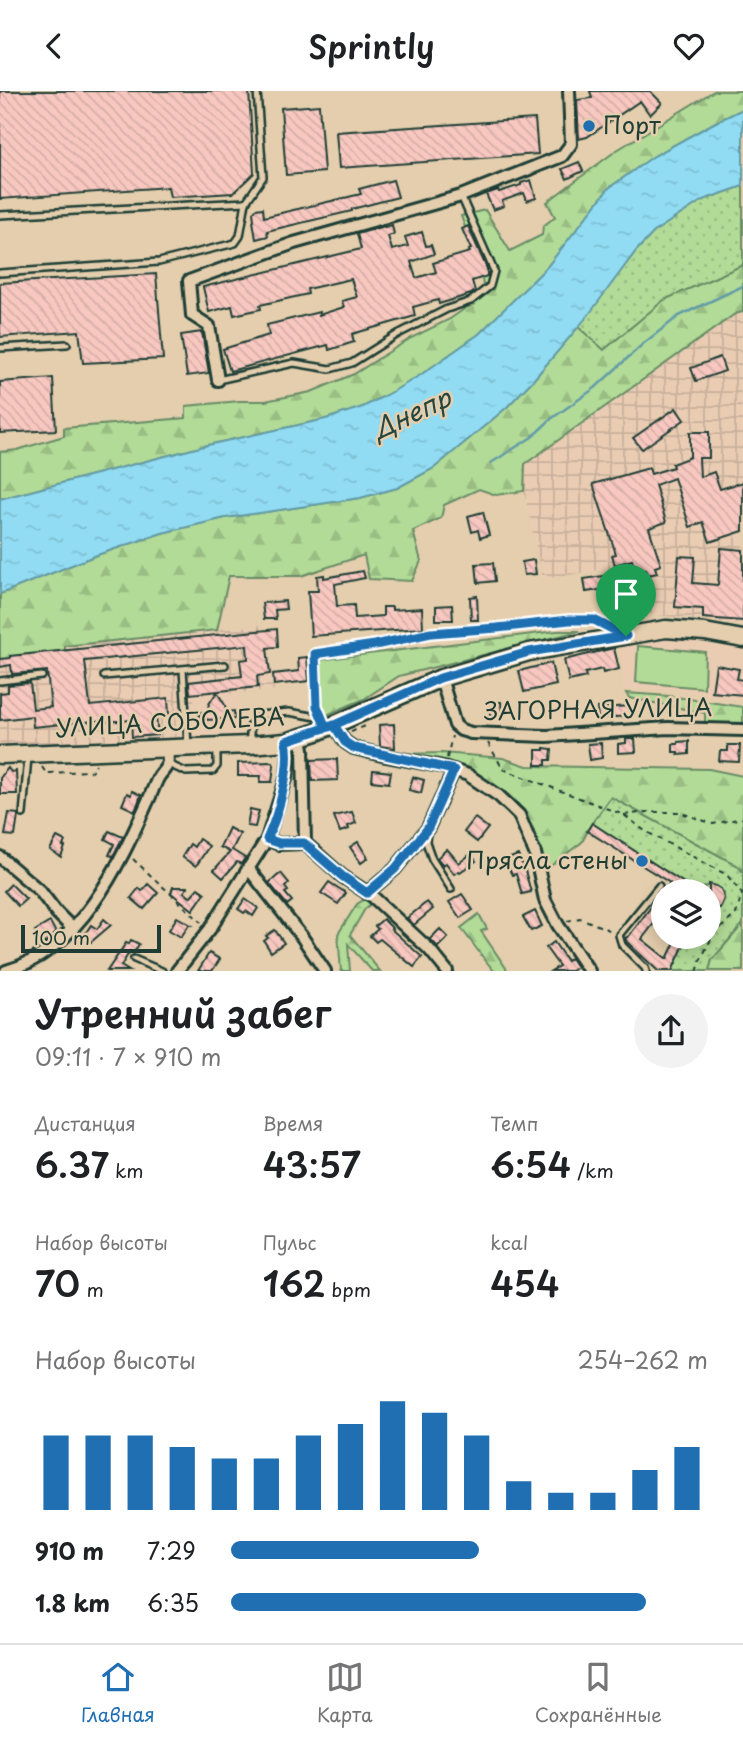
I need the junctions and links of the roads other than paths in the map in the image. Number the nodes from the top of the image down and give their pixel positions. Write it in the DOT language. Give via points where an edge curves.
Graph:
graph roads {
  1 [pos="257,91"];
  2 [pos="569,91"];
  3 [pos="461,196"];
  4 [pos="246,202"];
  5 [pos="0,215"];
  6 [pos="0,273"];
  7 [pos="67,344"];
  8 [pos="0,348"];
  9 [pos="218,380"];
  10 [pos="626,636"];
  11 [pos="743,639"];
  12 [pos="225,665"];
  13 [pos="183,670"];
  14 [pos="42,676"];
  15 [pos="104,676"];
  16 [pos="440,678"];
  17 [pos="0,681"];
  18 [pos="327,724"];
  19 [pos="743,730"];
  20 [pos="293,739"];
  21 [pos="249,745"];
  22 [pos="217,747"];
  23 [pos="189,748"];
  24 [pos="28,754"];
  25 [pos="0,755"];
  26 [pos="167,756"];
  27 [pos="449,769"];
  28 [pos="23,814"];
  29 [pos="428,828"];
  30 [pos="267,839"];
  31 [pos="304,843"];
  32 [pos="0,857"];
  33 [pos="248,868"];
  34 [pos="451,888"];
  35 [pos="367,893"];
  36 [pos="651,896"];
  37 [pos="73,929"];
  38 [pos="134,959"];
  39 [pos="6,971"];
  40 [pos="162,971"];
  41 [pos="177,971"];
  42 [pos="325,971"];
  43 [pos="447,971"];
  44 [pos="589,971"];
  45 [pos="646,971"];
  1 -- 4 [label="lane" via="263,177"];
  2 -- 3 [label="street" via="571,144 562,156"];
  3 -- 9 [label="lane" via="494,271 490,286 471,302 398,334 352,363 330,369 294,363"];
  3 -- 9 [label="street" via="294,243 189,281 192,315 209,326"];
  4 -- 5 [label="lane"];
  4 -- 6 [label="lane" via="235,243 159,262"];
  7 -- 8 [label="lane"];
  10 -- 11 [label="main road, УЛИЦА СОБОЛЕВА" via="666,629"];
  10 -- 16 [label="main road, УЛИЦА СОБОЛЕВА" via="529,652"];
  10 -- 18 [label="lane" via="594,620 569,620 431,633 315,654 317,706"];
  12 -- 13 [label="lane"];
  13 -- 15 [label="lane"];
  13 -- 23 [label="lane"];
  14 -- 17 [label="lane"];
  16 -- 18 [label="main road, УЛИЦА СОБОЛЕВА"];
  16 -- 19 [label="street, ЗАГОРНАЯ УЛИЦА" via="455,725 471,733 547,736 668,728"];
  18 -- 20 [label="main road, УЛИЦА СОБОЛЕВА"];
  18 -- 21 [label="lane" via="289,712 260,715 251,724"];
  18 -- 27 [label="street" via="354,748"];
  20 -- 21 [label="main road, УЛИЦА СОБОЛЕВА"];
  20 -- 30 [label="street"];
  20 -- 31 [label="street" via="303,748"];
  21 -- 22 [label="main road, УЛИЦА СОБОЛЕВА"];
  22 -- 23 [label="main road, УЛИЦА СОБОЛЕВА"];
  22 -- 26 [label="lane" via="213,771 186,772"];
  23 -- 26 [label="main road, УЛИЦА СОБОЛЕВА"];
  24 -- 25 [label="main road, УЛИЦА СОБОЛЕВА"];
  24 -- 26 [label="main road, УЛИЦА СОБОЛЕВА"];
  24 -- 28 [label="lane"];
  26 -- 37 [label="street" via="125,852"];
  27 -- 29 [label="street"];
  27 -- 44 [label="street" via="468,775 519,815 535,853 545,900"];
  29 -- 34 [label="lane" via="426,842 432,859"];
  29 -- 35 [label="street" via="395,869"];
  30 -- 31 [label="street"];
  30 -- 33 [label="street"];
  31 -- 35 [label="street"];
  32 -- 37 [label="street" via="40,891"];
  33 -- 41 [label="street"];
  33 -- 42 [label="street"];
  35 -- 43 [label="street"];
  36 -- 45 [label="lane" via="619,935 622,945"];
  37 -- 39 [label="street" via="45,953"];
  38 -- 40 [label="lane"];
}
